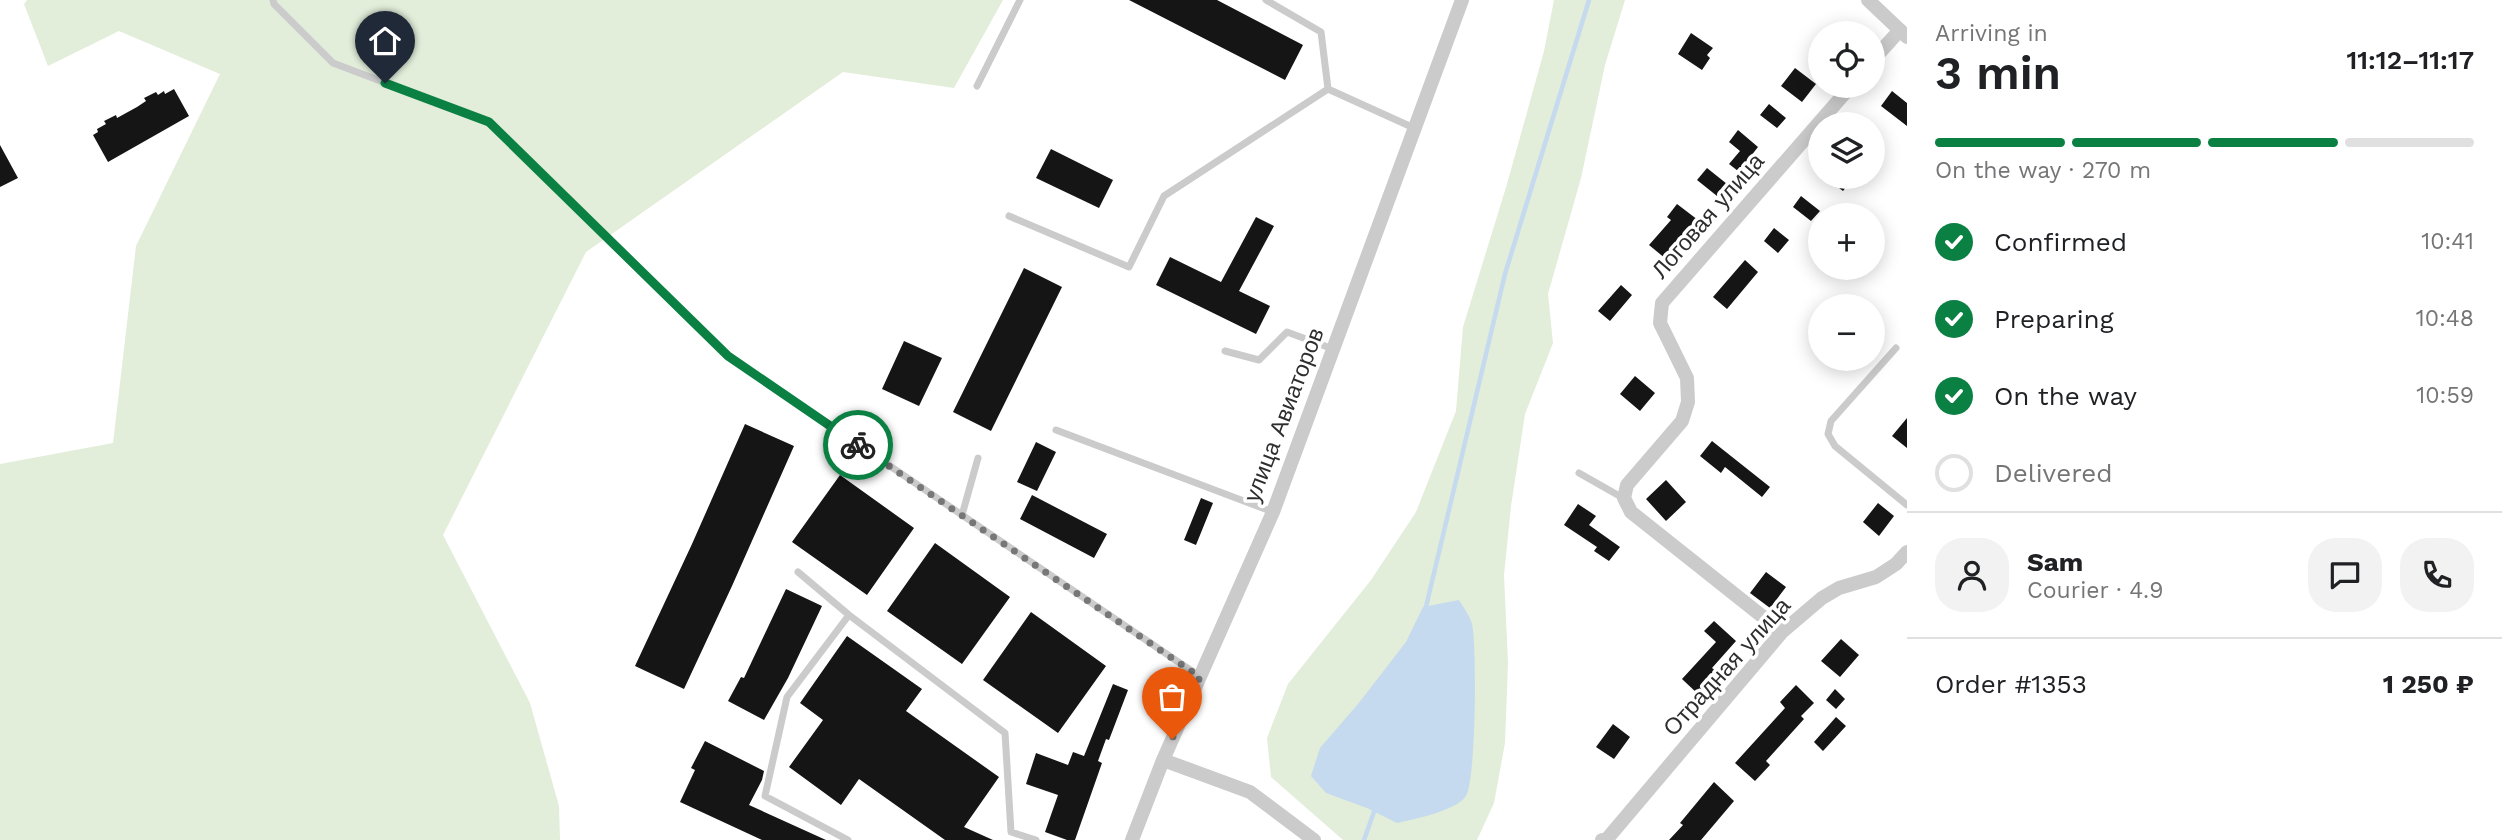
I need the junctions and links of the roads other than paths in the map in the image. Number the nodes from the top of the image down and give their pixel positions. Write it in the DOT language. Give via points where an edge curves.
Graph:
graph roads {
  1 [pos="274,0"];
  2 [pos="1020,0"];
  3 [pos="1266,0"];
  4 [pos="1462,0"];
  5 [pos="1868,0"];
  6 [pos="1903,33"];
  7 [pos="1885,49"];
  8 [pos="977,86"];
  9 [pos="1328,89"];
  10 [pos="1841,98"];
  11 [pos="1414,128"];
  12 [pos="1009,216"];
  13 [pos="1896,348"];
  14 [pos="1334,350"];
  15 [pos="1226,351"];
  16 [pos="1056,430"];
  17 [pos="978,458"];
  18 [pos="1579,473"];
  19 [pos="1624,498"];
  20 [pos="1907,505"];
  21 [pos="1272,512"];
  22 [pos="962,515"];
  23 [pos="1907,552"];
  24 [pos="799,572"];
  25 [pos="849,615"];
  26 [pos="1782,632"];
  27 [pos="1200,677"];
  28 [pos="1163,760"];
  29 [pos="848,840"];
  30 [pos="1036,840"];
  31 [pos="1132,840"];
  32 [pos="1314,840"];
  33 [pos="1606,840"];
  1 -- 22 [label="lane" via="333,63 489,122 728,356"];
  2 -- 8 [label="lane"];
  3 -- 9 [label="lane" via="1321,32"];
  4 -- 11 [label="street, улица Авиаторов"];
  5 -- 6 [label="street"];
  6 -- 7 [label="street"];
  9 -- 11 [label="lane"];
  9 -- 12 [label="lane" via="1164,197 1129,267"];
  10 -- 19 [label="street, Логовая улица" via="1662,303 1660,323 1687,378 1688,402 1682,421 1627,485"];
  11 -- 14 [label="street, улица Авиаторов"];
  13 -- 20 [label="lane" via="1831,421 1828,434 1835,446"];
  14 -- 15 [label="lane" via="1287,332 1259,359"];
  14 -- 21 [label="street, улица Авиаторов"];
  16 -- 21 [label="lane"];
  17 -- 22 [label="lane"];
  18 -- 19 [label="lane"];
  19 -- 26 [label="street" via="1631,512"];
  21 -- 27 [label="street, улица Авиаторов"];
  22 -- 27 [label="lane"];
  23 -- 26 [label="street, Отрадная улица" via="1876,577 1822,598"];
  24 -- 25 [label="lane"];
  25 -- 29 [label="lane" via="787,697 765,796"];
  25 -- 30 [label="lane" via="1005,733 1011,832"];
  26 -- 33 [label="street, Отрадная улица"];
  27 -- 28 [label="street, улица Авиаторов"];
  28 -- 31 [label="street, улица Авиаторов"];
  28 -- 32 [label="street" via="1250,792"];
}
